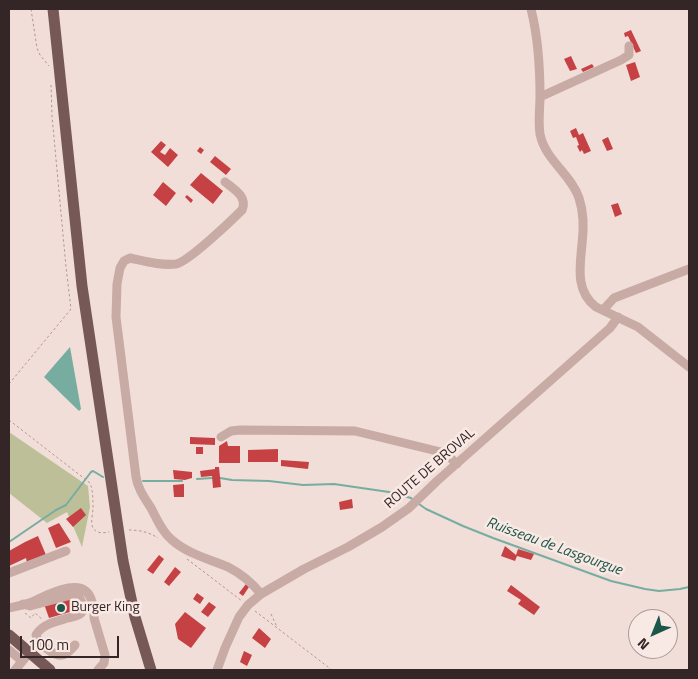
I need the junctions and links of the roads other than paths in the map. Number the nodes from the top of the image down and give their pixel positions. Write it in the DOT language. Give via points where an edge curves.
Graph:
graph roads {
  1 [pos="53,9"];
  2 [pos="531,9"];
  3 [pos="629,46"];
  4 [pos="540,97"];
  5 [pos="225,182"];
  6 [pos="689,269"];
  7 [pos="603,310"];
  8 [pos="618,317"];
  9 [pos="689,367"];
  10 [pos="221,437"];
  11 [pos="457,464"];
  12 [pos="66,551"];
  13 [pos="9,573"];
  14 [pos="261,594"];
  15 [pos="21,607"];
  16 [pos="9,608"];
  17 [pos="9,636"];
  18 [pos="9,644"];
  19 [pos="75,645"];
  20 [pos="9,650"];
  21 [pos="24,660"];
  22 [pos="151,668"];
  23 [pos="15,670"];
  24 [pos="40,670"];
  25 [pos="50,670"];
  26 [pos="98,670"];
  27 [pos="217,670"];
  1 -- 22 [label="main road" via="82,286 98,400 123,561"];
  2 -- 4 [label="street" via="540,56"];
  3 -- 4 [label="street" via="629,55 621,60"];
  4 -- 7 [label="street" via="542,141 571,182 583,214 579,268 582,288 590,302"];
  5 -- 14 [label="street" via="242,198 242,210 178,264 124,260 117,284 116,317 136,477 142,495 172,540 185,550 230,568"];
  6 -- 7 [label="street" via="614,298"];
  7 -- 8 [label="street"];
  8 -- 9 [label="street" via="638,327"];
  8 -- 11 [label="street, ROUTE DE BROVAL" via="610,328"];
  10 -- 11 [label="street" via="240,430 355,431 444,453"];
  11 -- 14 [label="street, ROUTE DE BROVAL" via="409,508 382,527"];
  12 -- 13 [label="street"];
  14 -- 27 [label="street, ROUTE DE BROVAL" via="240,617"];
  15 -- 16 [label="street"];
  15 -- 19 [label="street" via="77,594 82,612 41,628 36,635 39,642 58,656 68,653"];
  15 -- 26 [label="street" via="43,596 74,587 88,592 105,654 104,663"];
  17 -- 25 [label="main road"];
  18 -- 21 [label="main road"];
  20 -- 21 [label="street"];
  21 -- 23 [label="street"];
  21 -- 24 [label="main road"];
}
